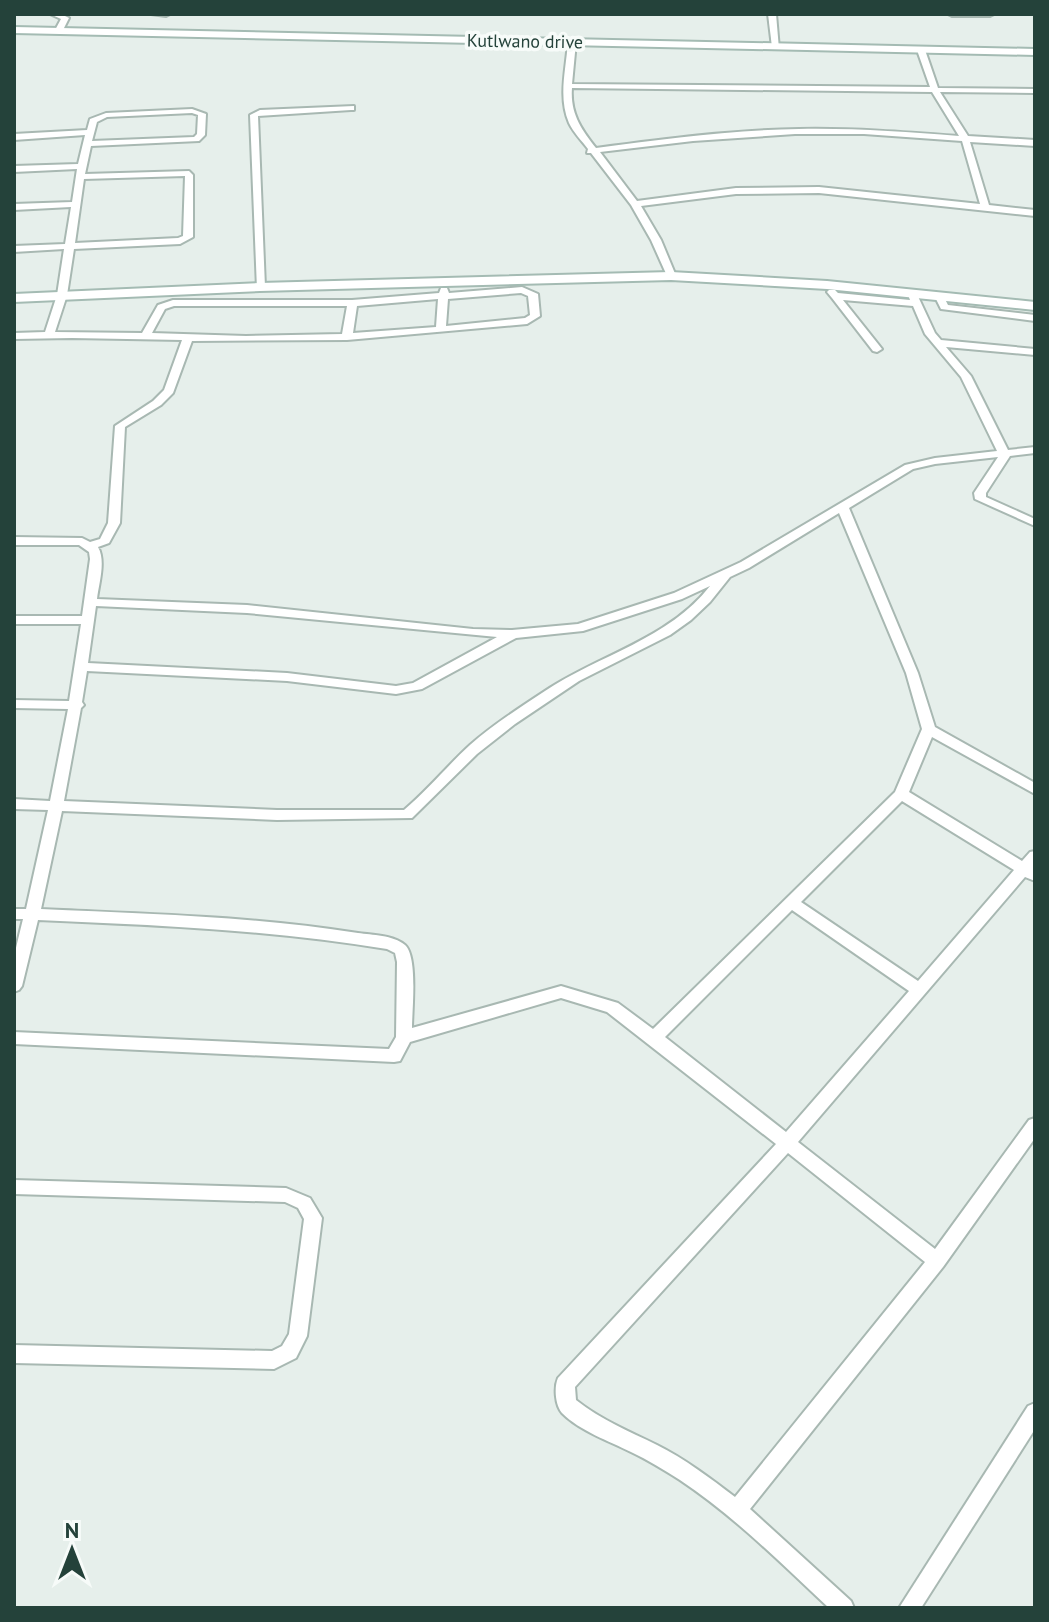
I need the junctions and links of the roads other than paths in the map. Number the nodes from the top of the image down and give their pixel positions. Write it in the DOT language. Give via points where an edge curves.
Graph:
graph roads {
  1 [pos="54,14"];
  2 [pos="155,14"];
  3 [pos="166,14"];
  4 [pos="772,14"];
  5 [pos="952,14"];
  6 [pos="990,14"];
  7 [pos="14,30"];
  8 [pos="58,32"];
  9 [pos="572,42"];
  10 [pos="776,47"];
  11 [pos="921,50"];
  12 [pos="1035,52"];
  13 [pos="567,86"];
  14 [pos="934,89"];
  15 [pos="1035,91"];
  16 [pos="351,108"];
  17 [pos="90,132"];
  18 [pos="14,137"];
  19 [pos="965,138"];
  20 [pos="1035,143"];
  21 [pos="86,144"];
  22 [pos="590,151"];
  23 [pos="82,166"];
  24 [pos="14,169"];
  25 [pos="81,177"];
  26 [pos="76,204"];
  27 [pos="635,204"];
  28 [pos="14,207"];
  29 [pos="985,208"];
  30 [pos="1035,213"];
  31 [pos="71,247"];
  32 [pos="14,249"];
  33 [pos="671,276"];
  34 [pos="445,281"];
  35 [pos="260,287"];
  36 [pos="831,291"];
  37 [pos="62,295"];
  38 [pos="443,296"];
  39 [pos="14,298"];
  40 [pos="914,298"];
  41 [pos="352,303"];
  42 [pos="1035,306"];
  43 [pos="1006,309"];
  44 [pos="1035,318"];
  45 [pos="441,330"];
  46 [pos="49,334"];
  47 [pos="146,335"];
  48 [pos="14,336"];
  49 [pos="189,336"];
  50 [pos="347,337"];
  51 [pos="939,343"];
  52 [pos="877,349"];
  53 [pos="1035,352"];
  54 [pos="1035,450"];
  55 [pos="1005,455"];
  56 [pos="842,506"];
  57 [pos="1035,523"];
  58 [pos="14,541"];
  59 [pos="90,546"];
  60 [pos="726,574"];
  61 [pos="92,602"];
  62 [pos="14,620"];
  63 [pos="88,620"];
  64 [pos="512,634"];
  65 [pos="82,667"];
  66 [pos="14,704"];
  67 [pos="77,705"];
  68 [pos="929,729"];
  69 [pos="1035,789"];
  70 [pos="901,794"];
  71 [pos="14,804"];
  72 [pos="56,805"];
  73 [pos="1031,867"];
  74 [pos="791,902"];
  75 [pos="14,914"];
  76 [pos="32,914"];
  77 [pos="14,986"];
  78 [pos="920,990"];
  79 [pos="404,1037"];
  80 [pos="14,1038"];
  81 [pos="654,1038"];
  82 [pos="1035,1125"];
  83 [pos="785,1145"];
  84 [pos="14,1187"];
  85 [pos="937,1261"];
  86 [pos="14,1354"];
  87 [pos="1035,1412"];
  88 [pos="736,1511"];
  89 [pos="844,1608"];
  90 [pos="909,1608"];
  1 -- 8 [label="street" via="65,18"];
  2 -- 3 [label="street"];
  4 -- 10 [label="street"];
  5 -- 6 [label="street"];
  7 -- 8 [label="street, Kutlwano drive"];
  8 -- 9 [label="street, Kutlwano drive"];
  9 -- 10 [label="street, Kutlwano drive"];
  9 -- 13 [label="street"];
  10 -- 11 [label="street, Kutlwano drive"];
  11 -- 12 [label="street, Kutlwano drive"];
  11 -- 14 [label="street"];
  13 -- 14 [label="street"];
  13 -- 22 [label="street" via="574,125"];
  14 -- 15 [label="street"];
  14 -- 19 [label="street"];
  16 -- 35 [label="street" via="254,115"];
  17 -- 18 [label="street"];
  17 -- 21 [label="street"];
  17 -- 21 [label="street" via="93,121 106,115 202,114 196,139"];
  19 -- 20 [label="street"];
  19 -- 22 [label="street" via="766,133"];
  19 -- 29 [label="street"];
  21 -- 23 [label="street"];
  22 -- 27 [label="street"];
  23 -- 24 [label="street"];
  23 -- 25 [label="street"];
  25 -- 26 [label="street"];
  25 -- 31 [label="street" via="186,173 188,237"];
  26 -- 28 [label="street"];
  26 -- 31 [label="street"];
  27 -- 29 [label="street" via="695,195 819,190"];
  27 -- 33 [label="street"];
  29 -- 30 [label="street"];
  31 -- 32 [label="street"];
  31 -- 37 [label="street"];
  33 -- 34 [label="street"];
  33 -- 36 [label="street"];
  34 -- 35 [label="street"];
  34 -- 38 [label="street"];
  35 -- 37 [label="street"];
  36 -- 40 [label="street"];
  36 -- 52 [label="street"];
  37 -- 39 [label="street"];
  37 -- 46 [label="street"];
  38 -- 41 [label="street"];
  38 -- 45 [label="street"];
  38 -- 45 [label="street" via="529,291 535,316"];
  40 -- 43 [label="street" via="939,295"];
  40 -- 51 [label="street" via="926,328"];
  41 -- 47 [label="street" via="165,304"];
  41 -- 50 [label="street"];
  42 -- 43 [label="street"];
  43 -- 44 [label="street"];
  45 -- 50 [label="street"];
  46 -- 47 [label="street"];
  46 -- 48 [label="street"];
  47 -- 49 [label="street"];
  49 -- 50 [label="street"];
  49 -- 59 [label="street" via="169,391 120,426 114,523 105,541"];
  51 -- 53 [label="street"];
  51 -- 55 [label="street" via="966,376"];
  54 -- 55 [label="street"];
  55 -- 56 [label="street" via="909,467"];
  55 -- 57 [label="street" via="981,499"];
  56 -- 60 [label="street" via="775,550"];
  56 -- 68 [label="street" via="912,673"];
  58 -- 59 [label="street"];
  59 -- 61 [label="street" via="96,559"];
  60 -- 64 [label="street" via="621,617 579,628"];
  60 -- 72 [label="street" via="685,622 550,693 475,749 407,815"];
  61 -- 63 [label="street"];
  61 -- 64 [label="street" via="219,606"];
  62 -- 63 [label="street"];
  63 -- 65 [label="street"];
  64 -- 65 [label="street" via="417,686 396,690 287,677"];
  65 -- 67 [label="street"];
  66 -- 67 [label="street"];
  67 -- 72 [label="street"];
  68 -- 69 [label="street"];
  68 -- 70 [label="street"];
  70 -- 73 [label="street"];
  70 -- 74 [label="street"];
  71 -- 72 [label="street"];
  72 -- 76 [label="street"];
  73 -- 78 [label="street"];
  74 -- 78 [label="street"];
  74 -- 81 [label="street"];
  75 -- 76 [label="street"];
  76 -- 77 [label="street"];
  76 -- 79 [label="street" via="199,922 391,944 401,950 405,962"];
  78 -- 83 [label="street"];
  79 -- 80 [label="street" via="399,1051 385,1057"];
  79 -- 81 [label="street" via="561,992 612,1007"];
  81 -- 83 [label="street"];
  82 -- 85 [label="street"];
  83 -- 85 [label="street"];
  83 -- 88 [label="street" via="565,1384 567,1405 590,1425 663,1459"];
  84 -- 86 [label="street" via="286,1195 304,1203 313,1218 298,1336 289,1352 274,1360"];
  85 -- 88 [label="street"];
  87 -- 90 [label="street"];
  88 -- 89 [label="street"];
}
